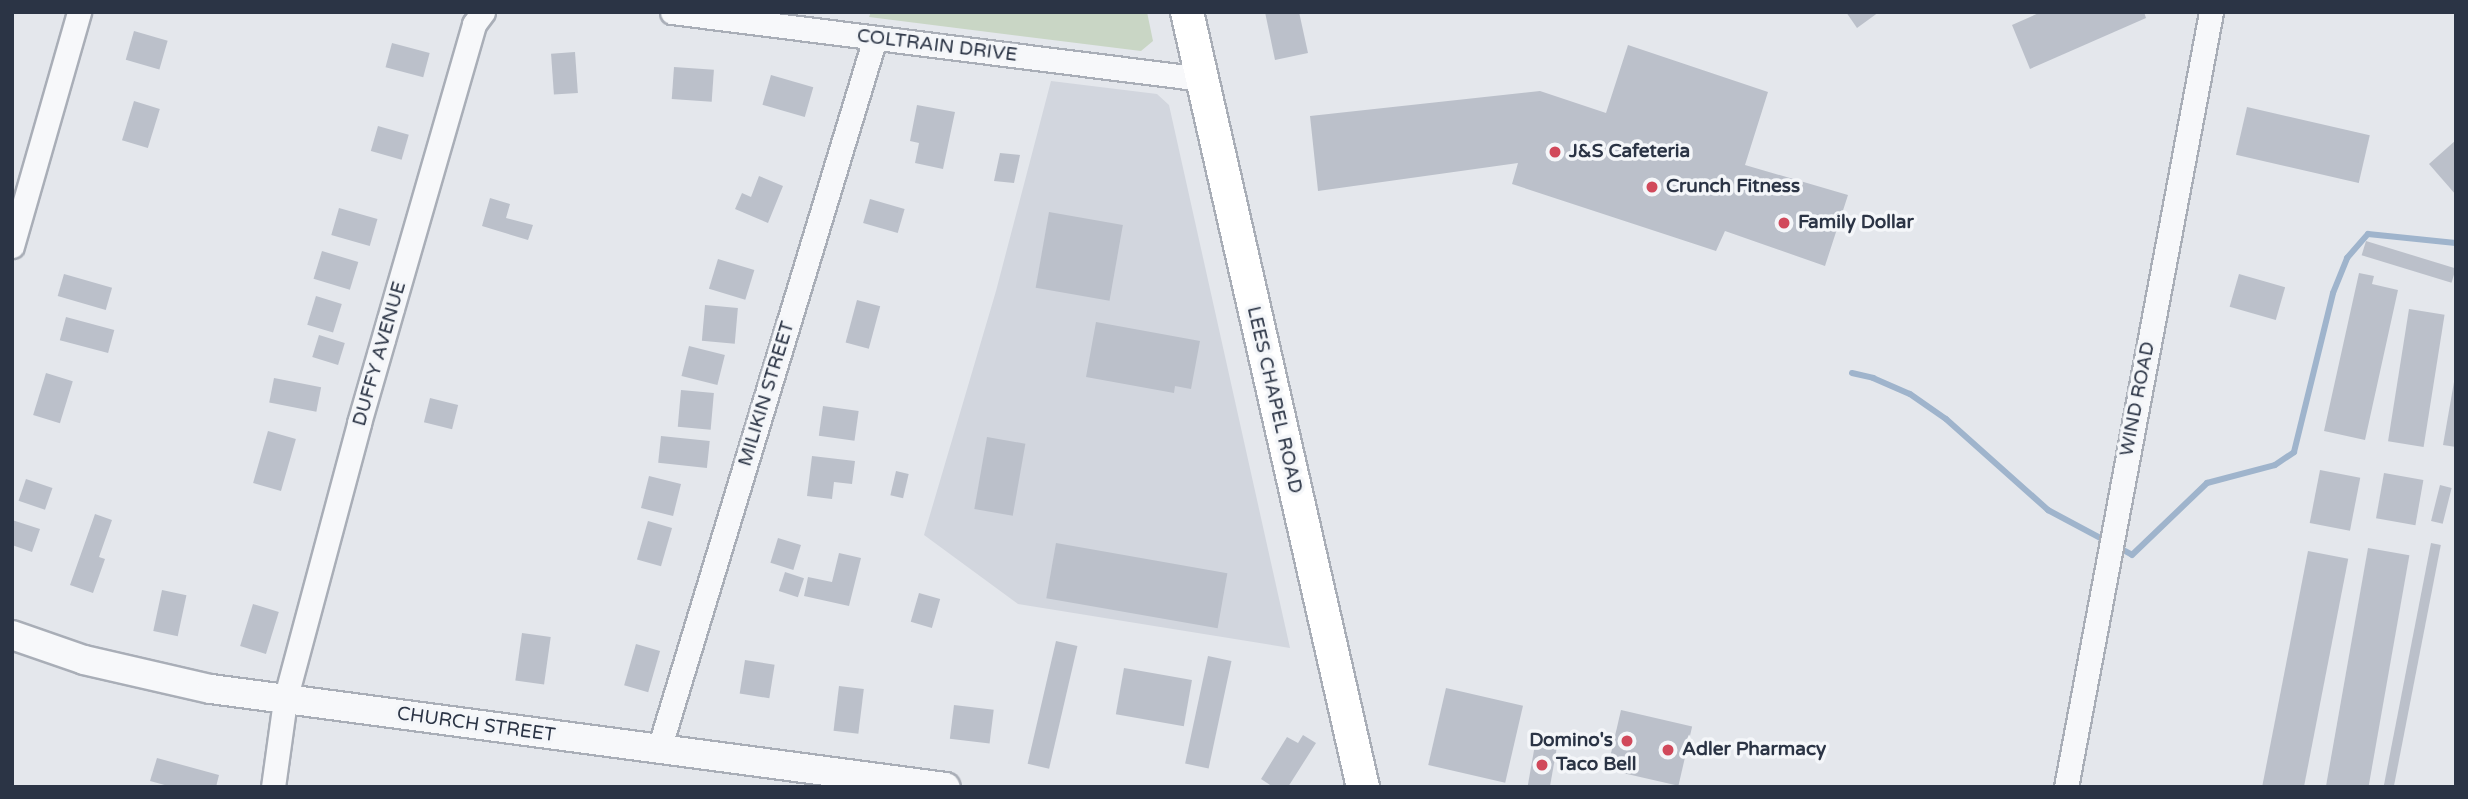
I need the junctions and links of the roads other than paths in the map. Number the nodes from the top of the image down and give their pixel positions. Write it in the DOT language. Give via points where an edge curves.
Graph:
graph roads {
  1 [pos="79,12"];
  2 [pos="482,12"];
  3 [pos="672,12"];
  4 [pos="1187,12"];
  5 [pos="2211,12"];
  6 [pos="875,38"];
  7 [pos="1202,79"];
  8 [pos="12,246"];
  9 [pos="12,635"];
  10 [pos="285,700"];
  11 [pos="660,749"];
  12 [pos="273,787"];
  13 [pos="945,787"];
  14 [pos="1363,787"];
  15 [pos="2066,787"];
  1 -- 8 [label="street"];
  2 -- 10 [label="street, DUFFY AVENUE" via="474,24 365,401"];
  3 -- 6 [label="street, COLTRAIN DRIVE"];
  4 -- 7 [label="main road, LEES CHAPEL ROAD"];
  5 -- 15 [label="street, WIND ROAD"];
  6 -- 7 [label="street, COLTRAIN DRIVE"];
  6 -- 11 [label="street, MILIKIN STREET"];
  7 -- 14 [label="main road, LEES CHAPEL ROAD"];
  9 -- 10 [label="street, CHURCH STREET" via="143,676"];
  10 -- 11 [label="street, CHURCH STREET"];
  10 -- 12 [label="street, DUFFY AVENUE"];
  11 -- 13 [label="street, CHURCH STREET"];
}
